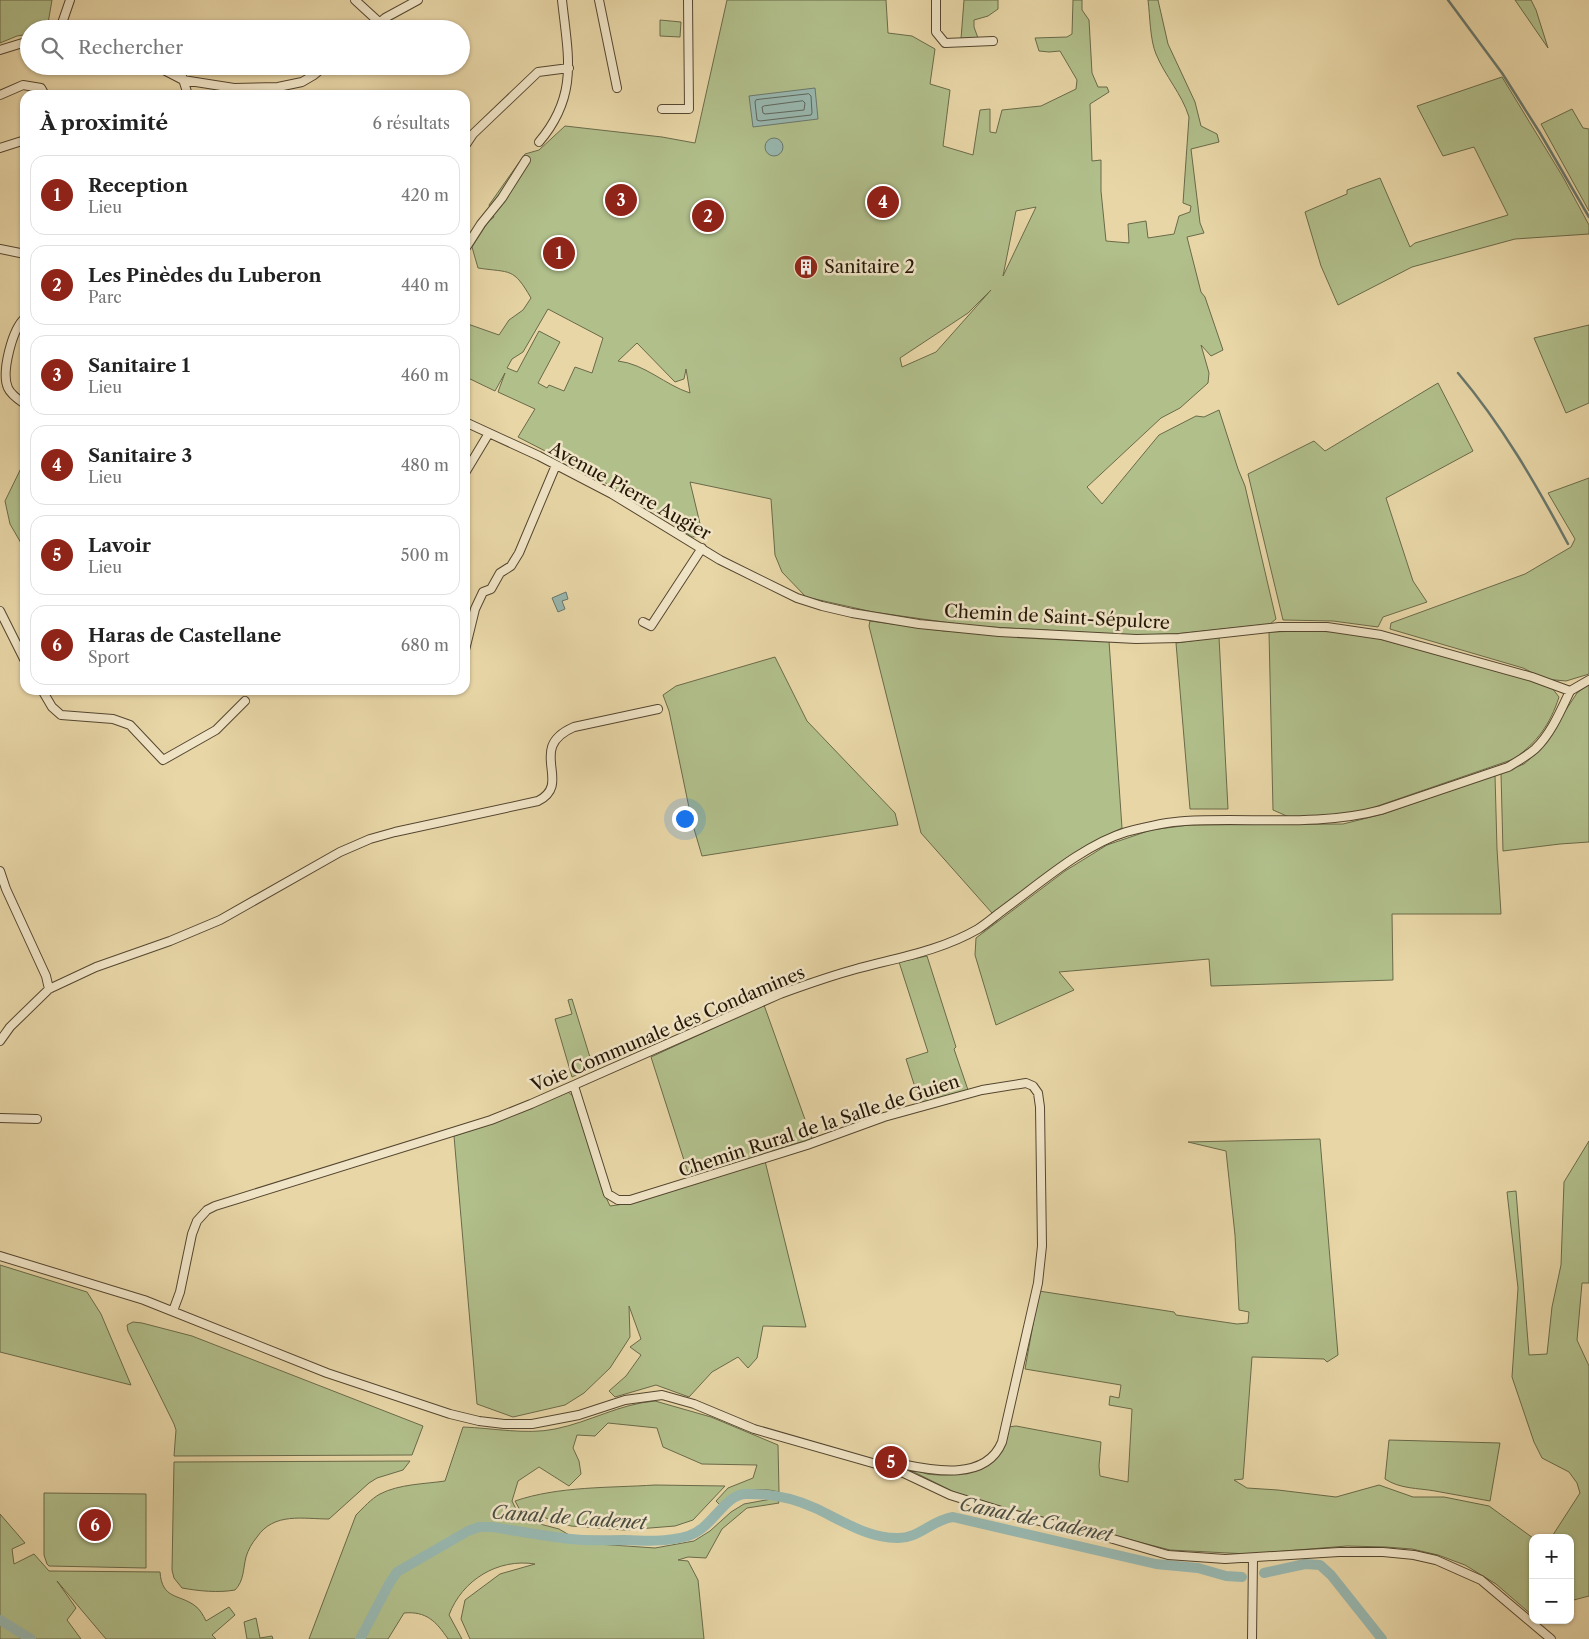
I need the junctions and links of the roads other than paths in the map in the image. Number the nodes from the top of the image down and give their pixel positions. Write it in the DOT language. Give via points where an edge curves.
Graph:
graph roads {
  1 [pos="70,0"];
  2 [pos="355,0"];
  3 [pos="418,0"];
  4 [pos="562,0"];
  5 [pos="599,0"];
  6 [pos="688,0"];
  7 [pos="936,0"];
  8 [pos="63,20"];
  9 [pos="377,20"];
  10 [pos="385,20"];
  11 [pos="993,40"];
  12 [pos="20,44"];
  13 [pos="0,50"];
  14 [pos="569,68"];
  15 [pos="178,75"];
  16 [pos="314,75"];
  17 [pos="183,77"];
  18 [pos="617,88"];
  19 [pos="42,90"];
  20 [pos="187,90"];
  21 [pos="0,95"];
  22 [pos="662,109"];
  23 [pos="470,138"];
  24 [pos="20,142"];
  25 [pos="539,142"];
  26 [pos="0,148"];
  27 [pos="526,160"];
  28 [pos="470,241"];
  29 [pos="0,249"];
  30 [pos="20,253"];
  31 [pos="20,322"];
  32 [pos="20,401"];
  33 [pos="470,424"];
  34 [pos="488,433"];
  35 [pos="470,464"];
  36 [pos="556,465"];
  37 [pos="702,548"];
  38 [pos="751,575"];
  39 [pos="0,610"];
  40 [pos="643,622"];
  41 [pos="470,630"];
  42 [pos="20,651"];
  43 [pos="1589,680"];
  44 [pos="1570,690"];
  45 [pos="45,695"];
  46 [pos="245,701"];
  47 [pos="658,709"];
  48 [pos="0,871"];
  49 [pos="49,988"];
  50 [pos="0,1041"];
  51 [pos="574,1086"];
  52 [pos="0,1118"];
  53 [pos="37,1119"];
  54 [pos="0,1256"];
  55 [pos="173,1311"];
  56 [pos="896,1470"];
  57 [pos="1253,1558"];
  58 [pos="1252,1639"];
  59 [pos="1551,1639"];
  1 -- 8 [label="street"];
  2 -- 9 [label="street"];
  3 -- 10 [label="street"];
  4 -- 14 [label="street"];
  5 -- 18 [label="street"];
  6 -- 22 [label="street" via="689,109"];
  7 -- 11 [label="street" via="936,32 945,43"];
  12 -- 13 [label="street"];
  14 -- 23 [label="street" via="538,72"];
  14 -- 25 [label="street" via="560,112"];
  15 -- 17 [label="street"];
  16 -- 17 [label="street" via="302,82 278,87 234,88"];
  17 -- 20 [label="street"];
  19 -- 21 [label="street" via="23,85"];
  24 -- 26 [label="street"];
  27 -- 28 [label="street"];
  29 -- 30 [label="street"];
  31 -- 32 [label="street" via="13,338 6,377 8,388"];
  33 -- 34 [label="street, Avenue Pierre Augier"];
  34 -- 35 [label="street"];
  34 -- 36 [label="street, Avenue Pierre Augier"];
  36 -- 37 [label="street, Avenue Pierre Augier"];
  36 -- 41 [label="street" via="519,553 511,566 500,573 491,590 483,592"];
  37 -- 38 [label="street, Avenue Pierre Augier"];
  37 -- 40 [label="street" via="651,626"];
  38 -- 44 [label="street, Chemin de Saint-Sépulcre" via="797,598 844,611 919,624 999,632 1144,639 1279,627 1327,627 1381,635"];
  39 -- 42 [label="street"];
  43 -- 44 [label="street"];
  44 -- 51 [label="street, Voie Communale des Condamines" via="1537,748 1508,767 1354,816 1310,821 1186,821 1123,833 1074,859 978,929 954,941 780,994"];
  45 -- 46 [label="street" via="61,715 113,719 130,725 163,760 216,730"];
  47 -- 49 [label="street" via="563,732 556,738 550,755 552,789 538,801 370,839 310,868 220,920"];
  48 -- 49 [label="street"];
  49 -- 50 [label="street"];
  51 -- 55 [label="street, Voie Communale des Condamines" via="491,1120 207,1210 194,1228"];
  51 -- 56 [label="street, Chemin Rural de la Salle de Guien" via="608,1194 618,1200 630,1200 669,1189 955,1097 1026,1083 1033,1086 1038,1093 1040,1107 1041,1257 1002,1442 993,1457 978,1466 938,1472 901,1464"];
  52 -- 53 [label="street"];
  54 -- 55 [label="street"];
  55 -- 56 [label="street" via="327,1373 479,1421 532,1424 579,1415 625,1400 662,1395 694,1404 754,1429"];
  56 -- 57 [label="street" via="950,1495 1168,1555"];
  57 -- 58 [label="street"];
  57 -- 59 [label="street" via="1383,1552 1436,1560 1481,1580"];
}
